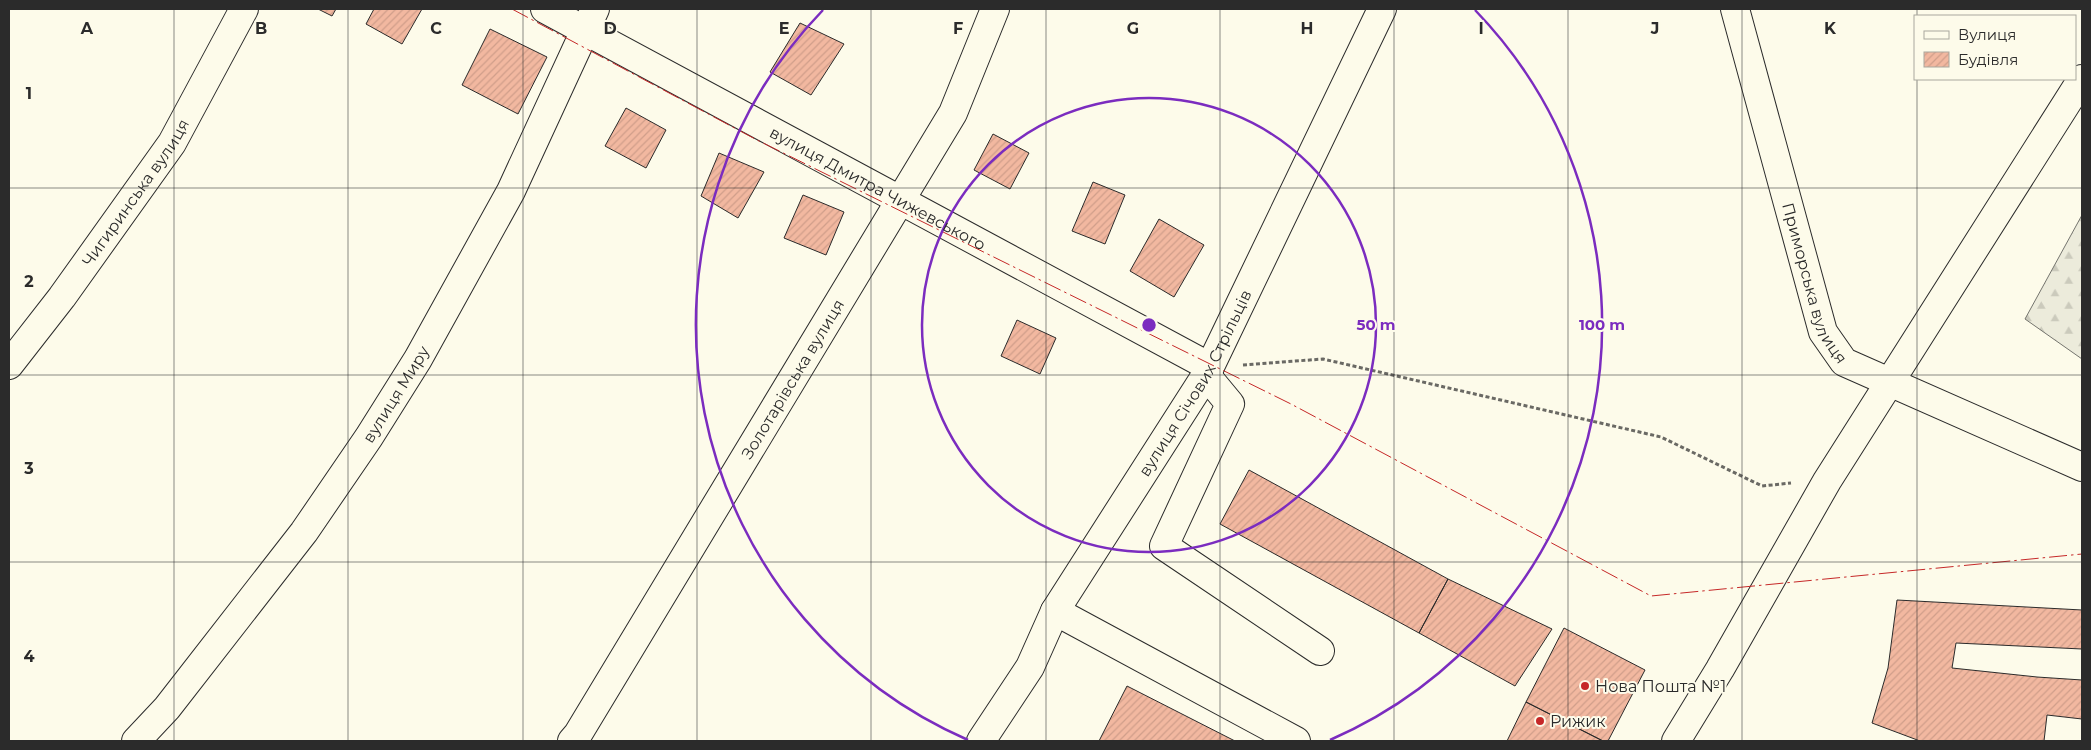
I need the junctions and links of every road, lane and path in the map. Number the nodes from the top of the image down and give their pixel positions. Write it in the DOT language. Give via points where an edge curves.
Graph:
graph roads {
  1 [pos="244,9"];
  2 [pos="545,9"];
  3 [pos="995,9"];
  4 [pos="1382,9"];
  5 [pos="1734,9"];
  6 [pos="591,19"];
  7 [pos="2082,79"];
  8 [pos="900,202"];
  9 [pos="9,365"];
  10 [pos="1208,371"];
  11 [pos="1889,383"];
  12 [pos="2082,467"];
  13 [pos="1827,481"];
  14 [pos="1055,611"];
  15 [pos="1320,651"];
  16 [pos="136,741"];
  17 [pos="572,741"];
  18 [pos="981,741"];
  19 [pos="1296,741"];
  20 [pos="1676,741"];
  1 -- 9 [label="street, Чигиринська вулиця" via="172,143"];
  2 -- 6 [label="street, вулиця Дмитра Чижевського"];
  3 -- 8 [label="street, Золотарівська вулиця" via="953,113"];
  4 -- 10 [label="street, вулиця Січових Стрільців"];
  5 -- 11 [label="street, Приморська вулиця" via="1823,332 1844,362"];
  6 -- 8 [label="street, вулиця Дмитра Чижевського"];
  6 -- 16 [label="street, вулиця Миру" via="511,191 418,359 374,429 304,532 167,708"];
  7 -- 11 [label="street"];
  8 -- 10 [label="street, вулиця Дмитра Чижевського"];
  8 -- 17 [label="street, Золотарівська вулиця"];
  10 -- 13 [label="path" via="1323,359 1661,437 1762,486"];
  10 -- 14 [label="street, вулиця Січових Стрільців"];
  10 -- 15 [label="street" via="1230,404 1164,546"];
  11 -- 12 [label="street, Приморська вулиця"];
  11 -- 13 [label="street"];
  13 -- 20 [label="street"];
  14 -- 18 [label="street, вулиця Січових Стрільців" via="1030,667"];
  14 -- 19 [label="street"];
}
